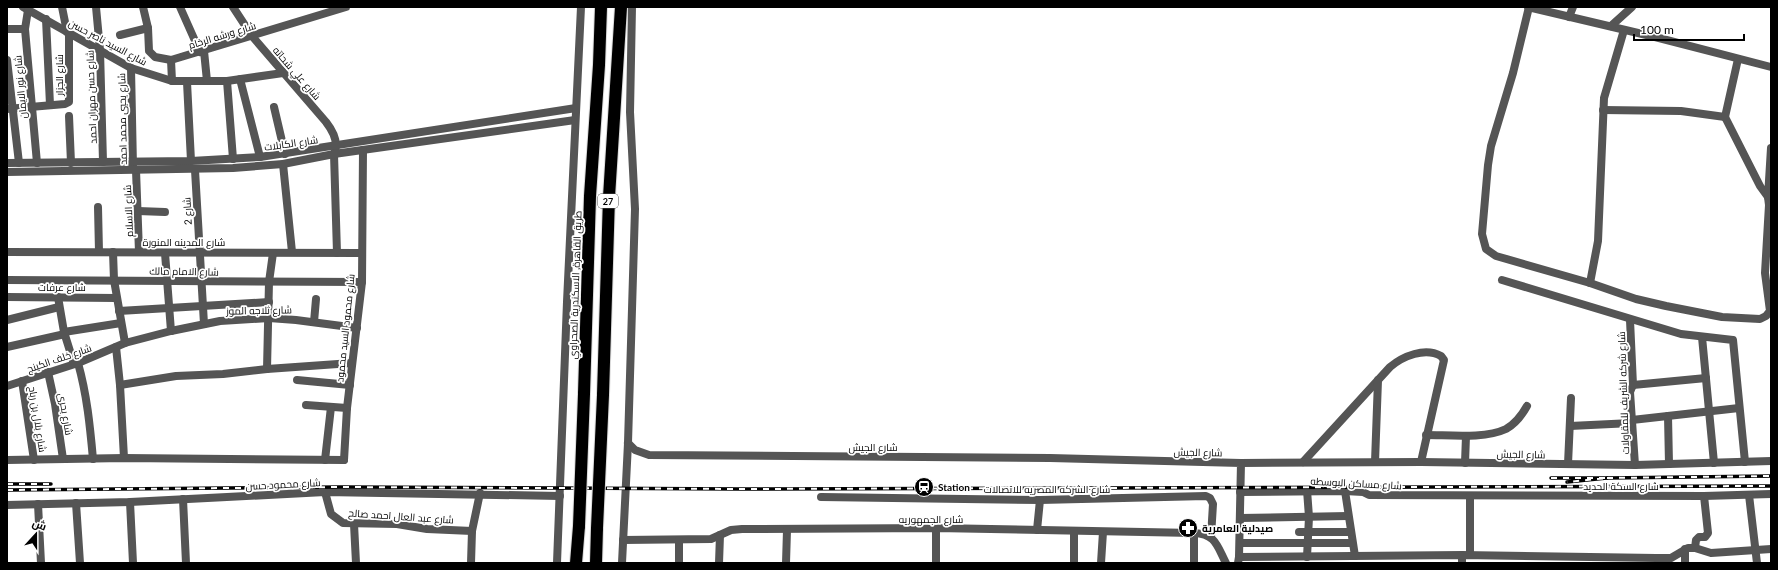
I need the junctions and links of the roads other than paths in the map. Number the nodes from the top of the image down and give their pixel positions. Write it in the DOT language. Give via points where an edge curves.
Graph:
graph roads {
  1 [pos="62,7"];
  2 [pos="96,7"];
  3 [pos="143,7"];
  4 [pos="180,7"];
  5 [pos="233,7"];
  6 [pos="346,7"];
  7 [pos="581,7"];
  8 [pos="601,7"];
  9 [pos="620,7"];
  10 [pos="632,7"];
  11 [pos="1528,7"];
  12 [pos="1573,7"];
  13 [pos="1632,7"];
  14 [pos="28,9"];
  15 [pos="1569,17"];
  16 [pos="46,19"];
  17 [pos="1611,26"];
  18 [pos="148,28"];
  19 [pos="7,29"];
  20 [pos="25,29"];
  21 [pos="1624,30"];
  22 [pos="68,33"];
  23 [pos="120,35"];
  24 [pos="252,36"];
  25 [pos="100,50"];
  26 [pos="202,52"];
  27 [pos="1738,59"];
  28 [pos="7,60"];
  29 [pos="171,60"];
  30 [pos="1771,67"];
  31 [pos="131,68"];
  32 [pos="283,73"];
  33 [pos="240,79"];
  34 [pos="172,81"];
  35 [pos="207,81"];
  36 [pos="227,81"];
  37 [pos="188,82"];
  38 [pos="50,105"];
  39 [pos="32,106"];
  40 [pos="274,107"];
  41 [pos="10,108"];
  42 [pos="576,108"];
  43 [pos="1603,110"];
  44 [pos="69,116"];
  45 [pos="1725,117"];
  46 [pos="511,118"];
  47 [pos="575,120"];
  48 [pos="512,129"];
  49 [pos="1771,148"];
  50 [pos="335,150"];
  51 [pos="363,150"];
  52 [pos="285,154"];
  53 [pos="260,157"];
  54 [pos="233,159"];
  55 [pos="191,161"];
  56 [pos="103,162"];
  57 [pos="7,163"];
  58 [pos="19,163"];
  59 [pos="37,163"];
  60 [pos="71,163"];
  61 [pos="283,164"];
  62 [pos="134,167"];
  63 [pos="195,170"];
  64 [pos="7,172"];
  65 [pos="1769,202"];
  66 [pos="98,207"];
  67 [pos="138,211"];
  68 [pos="165,212"];
  69 [pos="7,252"];
  70 [pos="99,252"];
  71 [pos="114,252"];
  72 [pos="139,252"];
  73 [pos="292,252"];
  74 [pos="165,253"];
  75 [pos="199,253"];
  76 [pos="273,253"];
  77 [pos="337,253"];
  78 [pos="361,253"];
  79 [pos="7,280"];
  80 [pos="114,280"];
  81 [pos="166,280"];
  82 [pos="1502,280"];
  83 [pos="201,281"];
  84 [pos="269,282"];
  85 [pos="362,282"];
  86 [pos="1590,283"];
  87 [pos="7,297"];
  88 [pos="58,297"];
  89 [pos="116,298"];
  90 [pos="316,299"];
  91 [pos="269,302"];
  92 [pos="202,306"];
  93 [pos="59,307"];
  94 [pos="168,308"];
  95 [pos="119,311"];
  96 [pos="269,318"];
  97 [pos="7,320"];
  98 [pos="1630,320"];
  99 [pos="314,322"];
  100 [pos="121,323"];
  101 [pos="204,324"];
  102 [pos="357,328"];
  103 [pos="171,331"];
  104 [pos="64,333"];
  105 [pos="1702,337"];
  106 [pos="125,343"];
  107 [pos="7,347"];
  108 [pos="116,347"];
  109 [pos="76,363"];
  110 [pos="352,363"];
  111 [pos="268,369"];
  112 [pos="48,372"];
  113 [pos="1706,378"];
  114 [pos="297,380"];
  115 [pos="1378,380"];
  116 [pos="22,381"];
  117 [pos="120,384"];
  118 [pos="350,385"];
  119 [pos="1633,385"];
  120 [pos="7,386"];
  121 [pos="1571,398"];
  122 [pos="306,405"];
  123 [pos="1527,406"];
  124 [pos="331,407"];
  125 [pos="347,408"];
  126 [pos="1739,408"];
  127 [pos="1709,412"];
  128 [pos="1668,416"];
  129 [pos="1632,422"];
  130 [pos="1570,426"];
  131 [pos="1426,434"];
  132 [pos="1466,436"];
  133 [pos="628,443"];
  134 [pos="124,458"];
  135 [pos="63,459"];
  136 [pos="93,459"];
  137 [pos="7,460"];
  138 [pos="34,460"];
  139 [pos="325,460"];
  140 [pos="1771,461"];
  141 [pos="1303,462"];
  142 [pos="1375,462"];
  143 [pos="1421,462"];
  144 [pos="1745,462"];
  145 [pos="1241,463"];
  146 [pos="1465,463"];
  147 [pos="1714,463"];
  148 [pos="1568,464"];
  149 [pos="1669,464"];
  150 [pos="1635,465"];
  151 [pos="1307,490"];
  152 [pos="1345,491"];
  153 [pos="325,492"];
  154 [pos="1240,492"];
  155 [pos="480,494"];
  156 [pos="1771,494"];
  157 [pos="1749,495"];
  158 [pos="560,496"];
  159 [pos="1470,496"];
  160 [pos="1704,496"];
  161 [pos="820,497"];
  162 [pos="183,499"];
  163 [pos="1040,500"];
  164 [pos="130,502"];
  165 [pos="76,503"];
  166 [pos="38,504"];
  167 [pos="7,505"];
  168 [pos="1348,516"];
  169 [pos="1309,517"];
  170 [pos="1240,518"];
  171 [pos="354,524"];
  172 [pos="936,528"];
  173 [pos="787,530"];
  174 [pos="1037,530"];
  175 [pos="472,531"];
  176 [pos="1074,531"];
  177 [pos="1103,532"];
  178 [pos="1299,532"];
  179 [pos="1308,532"];
  180 [pos="1350,532"];
  181 [pos="1194,533"];
  182 [pos="720,535"];
  183 [pos="1211,537"];
  184 [pos="622,540"];
  185 [pos="679,540"];
  186 [pos="1240,543"];
  187 [pos="1308,543"];
  188 [pos="1352,543"];
  189 [pos="1695,548"];
  190 [pos="1685,549"];
  191 [pos="1771,549"];
  192 [pos="1754,551"];
  193 [pos="1307,556"];
  194 [pos="1355,556"];
  195 [pos="1465,558"];
  196 [pos="1533,559"];
  197 [pos="1239,560"];
  198 [pos="1326,560"];
  199 [pos="1671,560"];
  200 [pos="1619,561"];
  201 [pos="1656,561"];
  202 [pos="41,563"];
  203 [pos="80,563"];
  204 [pos="133,563"];
  205 [pos="186,563"];
  206 [pos="356,563"];
  207 [pos="471,563"];
  208 [pos="557,563"];
  209 [pos="576,563"];
  210 [pos="596,563"];
  211 [pos="622,563"];
  212 [pos="679,563"];
  213 [pos="720,563"];
  214 [pos="786,563"];
  215 [pos="936,563"];
  216 [pos="1074,563"];
  217 [pos="1101,563"];
  218 [pos="1194,563"];
  219 [pos="1226,563"];
  220 [pos="1685,563"];
  221 [pos="1757,563"];
  1 -- 22 [label="street"];
  2 -- 25 [label="street, شارع حسن مهران احمد"];
  3 -- 18 [label="street"];
  4 -- 26 [label="street"];
  5 -- 24 [label="street, شارع علي شحاته"];
  6 -- 24 [label="street, شارع ورشه الرخام"];
  7 -- 42 [label="street"];
  8 -- 209 [label="highway, طريق القاهرة, الاسكندرية الصحراوي / 27, bridge" via="590,196"];
  9 -- 210 [label="highway, 27, bridge" via="608,205"];
  10 -- 133 [label="street" via="630,112 635,208"];
  11 -- 15 [label="street"];
  11 -- 86 [label="street" via="1513,73 1491,146 1482,234 1486,249 1496,256"];
  12 -- 15 [label="street"];
  13 -- 17 [label="street"];
  14 -- 16 [label="street, شارع السيد ناصر حسن"];
  14 -- 20 [label="street, شارع نور الايمان"];
  15 -- 17 [label="street"];
  16 -- 22 [label="street, شارع السيد ناصر حسن"];
  16 -- 38 [label="street"];
  17 -- 21 [label="street"];
  18 -- 23 [label="street"];
  18 -- 29 [label="street" via="148,48 152,55"];
  19 -- 20 [label="street"];
  20 -- 39 [label="street, شارع نور الايمان"];
  21 -- 27 [label="street"];
  21 -- 43 [label="street" via="1604,98"];
  22 -- 25 [label="street, شارع السيد ناصر حسن"];
  22 -- 38 [label="street, شارع الجزار" via="69,102"];
  24 -- 26 [label="street, شارع ورشه الرخام"];
  24 -- 32 [label="street, شارع علي شحاته"];
  25 -- 31 [label="street, شارع السيد ناصر حسن"];
  25 -- 56 [label="street, شارع حسن مهران احمد"];
  26 -- 29 [label="street, شارع ورشه الرخام"];
  26 -- 35 [label="street"];
  27 -- 30 [label="street"];
  27 -- 45 [label="street"];
  28 -- 41 [label="street"];
  29 -- 34 [label="street"];
  31 -- 34 [label="street, شارع السيد ناصر حسن"];
  31 -- 62 [label="street, شارع يحيي محمد احمد"];
  32 -- 33 [label="street, شارع السيد ناصر حسن"];
  32 -- 50 [label="street, شارع علي شحاته" via="326,122 333,133"];
  33 -- 36 [label="street, شارع السيد ناصر حسن"];
  33 -- 53 [label="street"];
  34 -- 37 [label="street, شارع السيد ناصر حسن"];
  35 -- 36 [label="street, شارع السيد ناصر حسن"];
  35 -- 37 [label="street, شارع السيد ناصر حسن"];
  36 -- 54 [label="street"];
  37 -- 55 [label="street"];
  38 -- 39 [label="street, شارع الجزار"];
  39 -- 41 [label="street, شارع الجزار"];
  39 -- 59 [label="street, شارع نور الايمان"];
  40 -- 52 [label="street"];
  41 -- 58 [label="street"];
  42 -- 46 [label="street, شارع الكابلات"];
  42 -- 47 [label="street"];
  43 -- 45 [label="street" via="1681,111"];
  43 -- 86 [label="street" via="1598,241"];
  44 -- 60 [label="street"];
  45 -- 65 [label="street"];
  46 -- 48 [label="street"];
  46 -- 50 [label="street, شارع الكابلات"];
  47 -- 48 [label="street, شارع الكابلات"];
  47 -- 158 [label="street"];
  48 -- 51 [label="street, شارع الكابلات"];
  49 -- 65 [label="street"];
  50 -- 51 [label="street, شارع الكابلات"];
  50 -- 52 [label="street, شارع الكابلات"];
  50 -- 61 [label="street, شارع الكابلات"];
  50 -- 77 [label="street, شارع علي شحاته"];
  51 -- 78 [label="street, شارع محمود السيد محمود"];
  52 -- 53 [label="street, شارع الكابلات"];
  53 -- 54 [label="street, شارع الكابلات"];
  54 -- 55 [label="street, شارع الكابلات"];
  55 -- 62 [label="street, شارع الكابلات"];
  56 -- 60 [label="street, شارع الكابلات"];
  56 -- 62 [label="street, شارع الكابلات"];
  57 -- 58 [label="street, شارع الكابلات"];
  58 -- 59 [label="street, شارع الكابلات"];
  59 -- 60 [label="street, شارع الكابلات"];
  61 -- 63 [label="street, شارع الكابلات"];
  61 -- 73 [label="street"];
  62 -- 63 [label="street, شارع الكابلات"];
  62 -- 64 [label="street, شارع الكابلات"];
  62 -- 67 [label="street, شارع الاسلام"];
  63 -- 75 [label="street, شارع 2"];
  65 -- 86 [label="street" via="1765,273 1770,311 1760,319 1722,317 1666,306"];
  66 -- 70 [label="street"];
  67 -- 68 [label="street"];
  67 -- 72 [label="street, شارع الاسلام"];
  69 -- 70 [label="street, شارع المدينه المنورة"];
  70 -- 71 [label="street, شارع المدينه المنورة"];
  71 -- 72 [label="street, شارع المدينه المنورة"];
  71 -- 80 [label="street"];
  72 -- 74 [label="street, شارع المدينه المنورة"];
  73 -- 76 [label="street, شارع المدينه المنورة"];
  73 -- 77 [label="street, شارع المدينه المنورة"];
  74 -- 75 [label="street, شارع المدينه المنورة"];
  74 -- 81 [label="street"];
  75 -- 76 [label="street, شارع المدينه المنورة"];
  75 -- 83 [label="street, شارع 2"];
  76 -- 84 [label="street"];
  77 -- 78 [label="street, شارع المدينه المنورة"];
  78 -- 85 [label="street, شارع محمود السيد محمود"];
  79 -- 80 [label="street, شارع الامام مالك"];
  80 -- 81 [label="street, شارع الامام مالك"];
  80 -- 89 [label="street"];
  81 -- 83 [label="street, شارع الامام مالك"];
  81 -- 94 [label="street"];
  82 -- 98 [label="street"];
  83 -- 84 [label="street, شارع الامام مالك"];
  83 -- 92 [label="street, شارع 2"];
  84 -- 85 [label="street, شارع الامام مالك"];
  84 -- 91 [label="street"];
  85 -- 102 [label="street, شارع محمود السيد محمود"];
  87 -- 88 [label="street, شارع عرفات"];
  88 -- 89 [label="street, شارع عرفات"];
  88 -- 93 [label="street"];
  89 -- 95 [label="street"];
  90 -- 99 [label="street"];
  91 -- 92 [label="street"];
  91 -- 96 [label="street"];
  92 -- 94 [label="street"];
  92 -- 101 [label="street, شارع 2"];
  93 -- 97 [label="street"];
  93 -- 104 [label="street"];
  94 -- 95 [label="street"];
  94 -- 103 [label="street"];
  95 -- 100 [label="street"];
  96 -- 99 [label="street, شارع ثلاجه الموز"];
  96 -- 101 [label="street, شارع ثلاجه الموز"];
  96 -- 111 [label="street"];
  98 -- 105 [label="street"];
  98 -- 119 [label="street, شارع شركه الشريف للمقاولات"];
  99 -- 102 [label="street, شارع ثلاجه الموز"];
  100 -- 104 [label="street"];
  100 -- 106 [label="street"];
  101 -- 103 [label="street, شارع ثلاجه الموز"];
  102 -- 110 [label="street, شارع محمود السيد محمود"];
  103 -- 106 [label="street, شارع ثلاجه الموز"];
  104 -- 107 [label="street"];
  104 -- 109 [label="street"];
  105 -- 113 [label="street"];
  105 -- 126 [label="street" via="1734,341"];
  106 -- 108 [label="street, شارع ثلاجه الموز"];
  108 -- 109 [label="street, شارع خلف الكينج"];
  108 -- 117 [label="street"];
  109 -- 112 [label="street, شارع خلف الكينج"];
  109 -- 136 [label="street" via="84,385 90,416"];
  110 -- 111 [label="street"];
  110 -- 118 [label="street, شارع محمود السيد محمود"];
  111 -- 117 [label="street" via="176,376"];
  112 -- 116 [label="street, شارع خلف الكينج"];
  112 -- 135 [label="street, شارع بحرى"];
  113 -- 119 [label="street"];
  113 -- 127 [label="street"];
  114 -- 118 [label="street"];
  115 -- 131 [label="street" via="1402,359 1430,352 1441,356 1443,362"];
  115 -- 141 [label="street"];
  115 -- 142 [label="street"];
  116 -- 120 [label="street, شارع خلف الكينج"];
  116 -- 138 [label="street, شارع بلال بن رباح"];
  117 -- 134 [label="street"];
  118 -- 125 [label="street, شارع محمود السيد محمود"];
  119 -- 129 [label="street, شارع شركه الشريف للمقاولات" via="1630,392"];
  121 -- 130 [label="street"];
  122 -- 124 [label="street"];
  123 -- 132 [label="street" via="1507,428"];
  124 -- 125 [label="street"];
  124 -- 139 [label="street"];
  125 -- 139 [label="street, شارع محمود السيد محمود" via="344,460"];
  126 -- 127 [label="street"];
  126 -- 144 [label="street"];
  127 -- 128 [label="street"];
  127 -- 147 [label="street"];
  128 -- 129 [label="street"];
  128 -- 149 [label="street"];
  129 -- 130 [label="street"];
  129 -- 150 [label="street, شارع شركه الشريف للمقاولات"];
  130 -- 148 [label="street"];
  131 -- 132 [label="street"];
  131 -- 143 [label="street"];
  132 -- 146 [label="street"];
  133 -- 145 [label="street, شارع الجيش" via="639,453 649,455 1050,458"];
  133 -- 184 [label="street"];
  134 -- 136 [label="street"];
  134 -- 139 [label="street"];
  135 -- 136 [label="street"];
  135 -- 138 [label="street"];
  137 -- 138 [label="street"];
  140 -- 144 [label="street, شارع الجيش"];
  141 -- 142 [label="street, شارع الجيش"];
  141 -- 145 [label="street, شارع الجيش"];
  142 -- 143 [label="street, شارع الجيش"];
  143 -- 146 [label="street, شارع الجيش"];
  144 -- 147 [label="street, شارع الجيش"];
  145 -- 154 [label="street"];
  146 -- 148 [label="street, شارع الجيش"];
  147 -- 149 [label="street, شارع الجيش"];
  148 -- 150 [label="street, شارع الجيش"];
  149 -- 150 [label="street, شارع الجيش"];
  151 -- 152 [label="street, شارع مساكن البوسطه"];
  151 -- 154 [label="street, شارع مساكن البوسطه"];
  151 -- 169 [label="street"];
  152 -- 159 [label="street, شارع مساكن البوسطه" via="1363,492 1370,496"];
  152 -- 168 [label="street"];
  153 -- 155 [label="street, شارع محمود حسن"];
  153 -- 162 [label="street, شارع محمود حسن"];
  153 -- 171 [label="street, شارع عبد العال احمد صالح" via="331,514 343,523"];
  154 -- 170 [label="street"];
  155 -- 158 [label="street, شارع محمود حسن"];
  155 -- 175 [label="street"];
  156 -- 157 [label="street, شارع السكة الحديد"];
  157 -- 160 [label="street, شارع السكة الحديد"];
  157 -- 192 [label="street"];
  158 -- 208 [label="street"];
  159 -- 160 [label="street, شارع السكة الحديد"];
  159 -- 195 [label="street"];
  160 -- 189 [label="street" via="1708,533 1707,536 1696,540"];
  161 -- 163 [label="street, شارع الشركه المصريه للاتصالات"];
  162 -- 164 [label="street, شارع محمود حسن"];
  162 -- 205 [label="street"];
  163 -- 174 [label="street"];
  163 -- 183 [label="street, شارع الشركه المصريه للاتصالات" via="1206,496 1213,504"];
  164 -- 165 [label="street, شارع محمود حسن"];
  164 -- 204 [label="street"];
  165 -- 166 [label="street, شارع محمود حسن"];
  165 -- 203 [label="street"];
  166 -- 167 [label="street, شارع محمود حسن"];
  166 -- 202 [label="street"];
  168 -- 169 [label="street"];
  168 -- 180 [label="street"];
  169 -- 170 [label="street"];
  169 -- 179 [label="street"];
  170 -- 186 [label="street"];
  171 -- 175 [label="street, شارع عبد العال احمد صالح" via="397,524 427,529"];
  171 -- 206 [label="street"];
  172 -- 173 [label="street, شارع الجمهوريه"];
  172 -- 174 [label="street, شارع الجمهوريه"];
  172 -- 215 [label="street"];
  173 -- 182 [label="street, شارع الجمهوريه" via="736,529"];
  173 -- 214 [label="street"];
  174 -- 176 [label="street, شارع الجمهوريه"];
  175 -- 207 [label="street"];
  176 -- 177 [label="street, شارع الجمهوريه"];
  176 -- 216 [label="street"];
  177 -- 181 [label="street, شارع الجمهوريه"];
  177 -- 217 [label="street"];
  178 -- 179 [label="street"];
  179 -- 180 [label="street"];
  179 -- 187 [label="street"];
  180 -- 188 [label="street"];
  181 -- 183 [label="street, شارع الجمهوريه"];
  181 -- 218 [label="street"];
  182 -- 185 [label="street, شارع الجمهوريه" via="711,539"];
  182 -- 213 [label="street"];
  183 -- 219 [label="street"];
  184 -- 185 [label="street, شارع الجمهوريه"];
  184 -- 211 [label="street"];
  185 -- 212 [label="street"];
  186 -- 187 [label="street"];
  186 -- 197 [label="street"];
  187 -- 188 [label="street"];
  187 -- 193 [label="street"];
  188 -- 194 [label="street"];
  189 -- 190 [label="street"];
  189 -- 192 [label="street" via="1711,553"];
  190 -- 199 [label="street"];
  190 -- 220 [label="street"];
  191 -- 192 [label="street"];
  192 -- 221 [label="street"];
  193 -- 197 [label="street"];
  193 -- 198 [label="street"];
  194 -- 195 [label="street"];
  194 -- 198 [label="street"];
  195 -- 196 [label="street"];
  196 -- 200 [label="street"];
  199 -- 201 [label="street"];
  200 -- 201 [label="street"];
}
